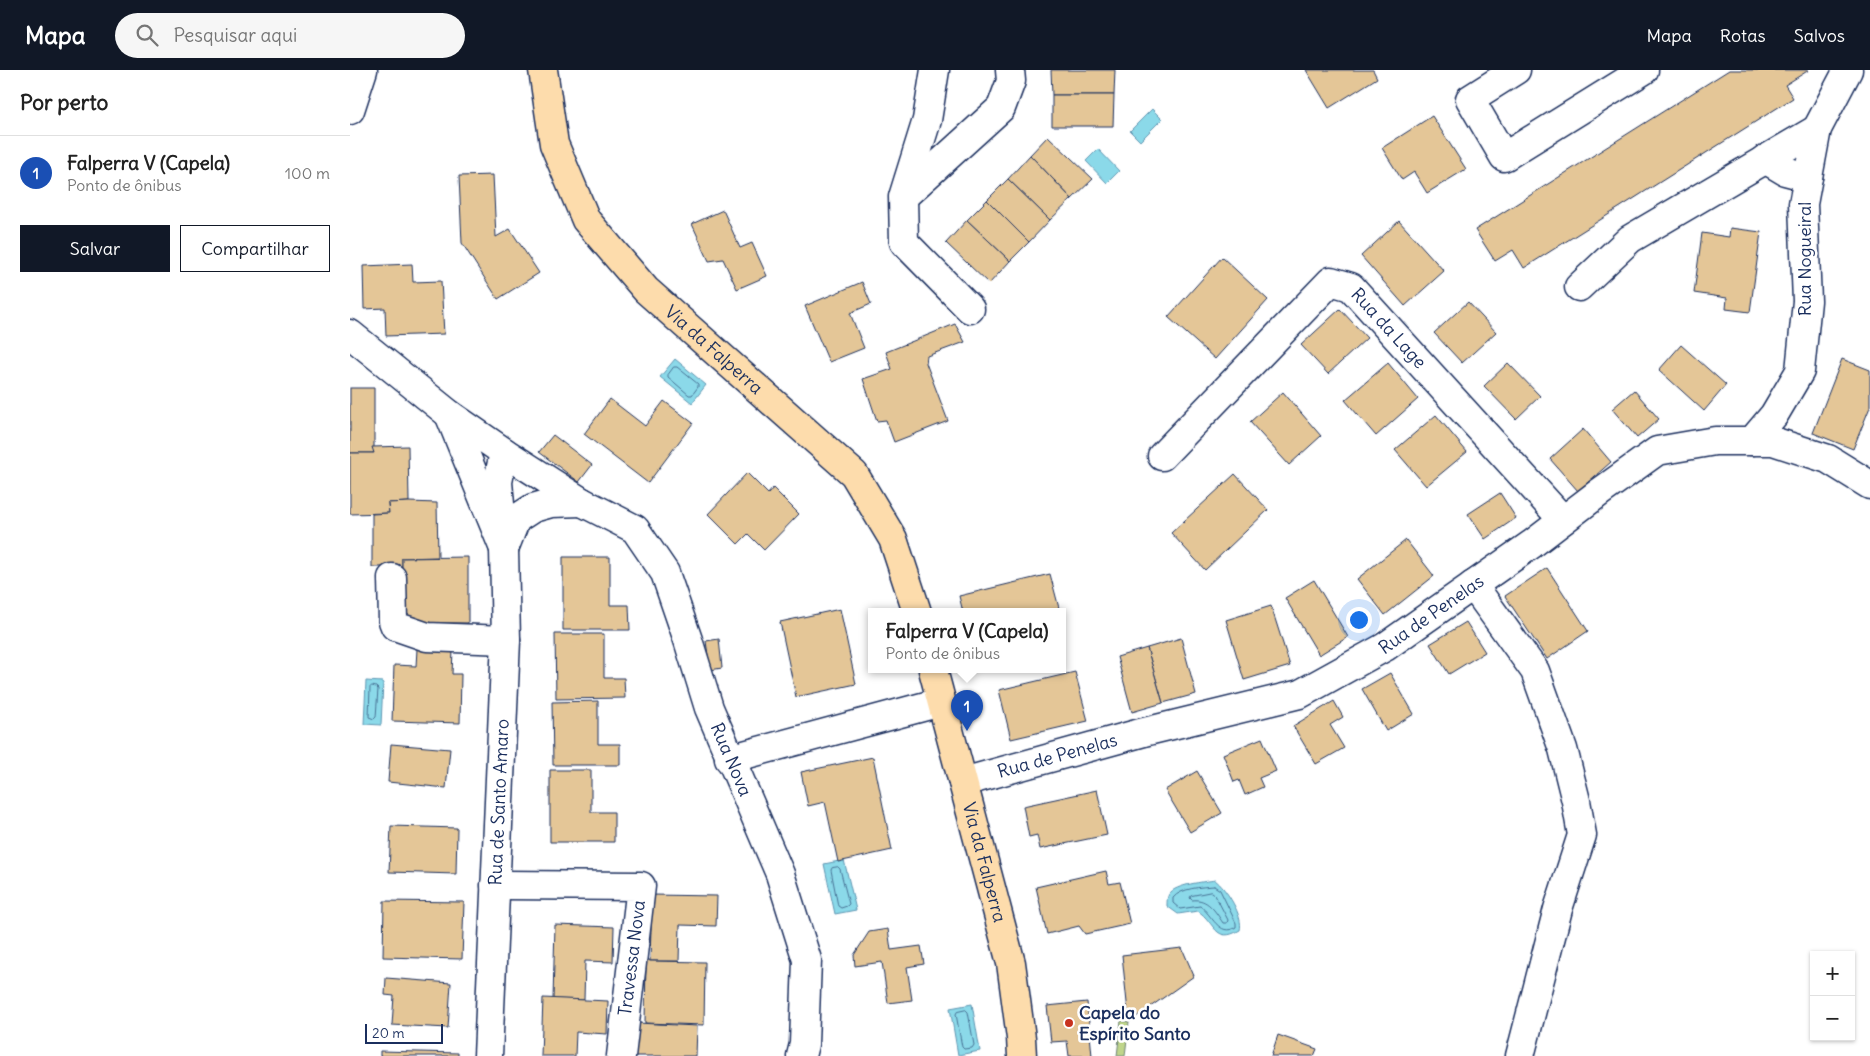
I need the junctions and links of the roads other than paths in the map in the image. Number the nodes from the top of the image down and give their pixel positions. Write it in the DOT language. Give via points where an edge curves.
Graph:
graph roads {
  1 [pos="364,70"];
  2 [pos="543,70"];
  3 [pos="935,70"];
  4 [pos="1010,70"];
  5 [pos="1516,70"];
  6 [pos="1644,70"];
  7 [pos="1848,70"];
  8 [pos="350,110"];
  9 [pos="1817,129"];
  10 [pos="1765,159"];
  11 [pos="1808,177"];
  12 [pos="903,197"];
  13 [pos="1579,287"];
  14 [pos="970,309"];
  15 [pos="350,334"];
  16 [pos="450,414"];
  17 [pos="1752,441"];
  18 [pos="504,452"];
  19 [pos="1162,456"];
  20 [pos="1870,485"];
  21 [pos="582,502"];
  22 [pos="1563,520"];
  23 [pos="504,549"];
  24 [pos="392,578"];
  25 [pos="1473,586"];
  26 [pos="916,608"];
  27 [pos="506,640"];
  28 [pos="934,673"];
  29 [pos="941,702"];
  30 [pos="729,759"];
  31 [pos="963,782"];
  32 [pos="495,886"];
  33 [pos="488,1056"];
  34 [pos="621,1056"];
  35 [pos="801,1056"];
  36 [pos="1022,1056"];
  37 [pos="1520,1056"];
  1 -- 8 [label="street"];
  2 -- 26 [label="main road, Via da Falperra" via="554,144 586,220 646,290 854,474 893,539"];
  3 -- 12 [label="street" via="927,120"];
  4 -- 12 [label="street" via="1011,81 1001,108"];
  5 -- 6 [label="street" via="1470,100 1504,157"];
  7 -- 9 [label="street, Rua Nogueiral"];
  9 -- 10 [label="street"];
  9 -- 11 [label="street, Rua Nogueiral"];
  10 -- 11 [label="street" via="1785,171"];
  10 -- 13 [label="street" via="1630,239"];
  11 -- 17 [label="street, Rua Nogueiral" via="1803,204 1807,301 1800,371 1774,415"];
  12 -- 14 [label="street" via="904,242"];
  15 -- 16 [label="street"];
  16 -- 18 [label="street, Rua Nova"];
  16 -- 23 [label="street"];
  17 -- 20 [label="street, Rua de Penelas" via="1773,441 1828,459"];
  17 -- 22 [label="street, Rua de Penelas" via="1715,441 1657,451"];
  18 -- 21 [label="street, Rua Nova"];
  18 -- 23 [label="street, Rua de Santo Amaro" via="498,482"];
  19 -- 22 [label="street, Rua da Lage" via="1331,281 1351,287"];
  21 -- 23 [label="street" via="551,502 533,508 516,520"];
  21 -- 30 [label="street, Rua Nova" via="635,529 665,573"];
  22 -- 25 [label="street, Rua de Penelas"];
  23 -- 27 [label="street, Rua de Santo Amaro"];
  24 -- 27 [label="street" via="395,626 426,637"];
  25 -- 31 [label="street, Rua de Penelas" via="1385,646 1300,694 1144,732"];
  25 -- 37 [label="street" via="1535,671 1562,749 1582,835 1558,909"];
  27 -- 32 [label="street, Rua de Santo Amaro"];
  28 -- 29 [label="main road, Via da Falperra"];
  29 -- 30 [label="street"];
  29 -- 31 [label="main road, Via da Falperra"];
  30 -- 35 [label="street, Rua Nova" via="780,874 807,960"];
  31 -- 36 [label="main road, Via da Falperra" via="1010,964"];
  32 -- 33 [label="street, Rua de Santo Amaro"];
  32 -- 34 [label="street, Travessa Nova" via="641,886"];
}
